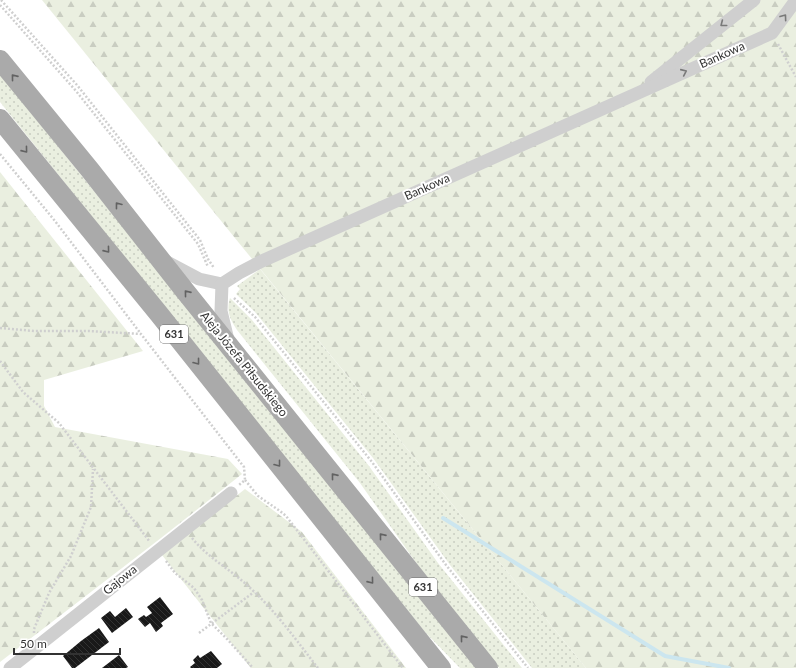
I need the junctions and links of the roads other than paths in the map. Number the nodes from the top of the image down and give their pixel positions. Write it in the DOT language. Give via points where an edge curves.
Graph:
graph roads {
  1 [pos="754,0"];
  2 [pos="796,0"];
  3 [pos="0,60"];
  4 [pos="635,94"];
  5 [pos="0,119"];
  6 [pos="159,258"];
  7 [pos="225,282"];
  8 [pos="229,345"];
  9 [pos="231,493"];
  10 [pos="10,668"];
  11 [pos="441,668"];
  12 [pos="488,668"];
  1 -- 4 [label="street, Bankowa, one-way"];
  4 -- 2 [label="street, Bankowa, one-way" via="772,33"];
  6 -- 3 [label="main road, Aleja Józefa Piłsudskiego / 631, one-way"];
  4 -- 7 [label="street, Bankowa" via="262,261"];
  5 -- 11 [label="main road, 631, one-way"];
  6 -- 7 [label="street" via="199,279"];
  8 -- 6 [label="main road, Aleja Józefa Piłsudskiego / 631, one-way"];
  7 -- 8 [label="street" via="221,311"];
  12 -- 8 [label="main road, Aleja Józefa Piłsudskiego / 631, one-way"];
  9 -- 10 [label="street, Gajowa"];
}
